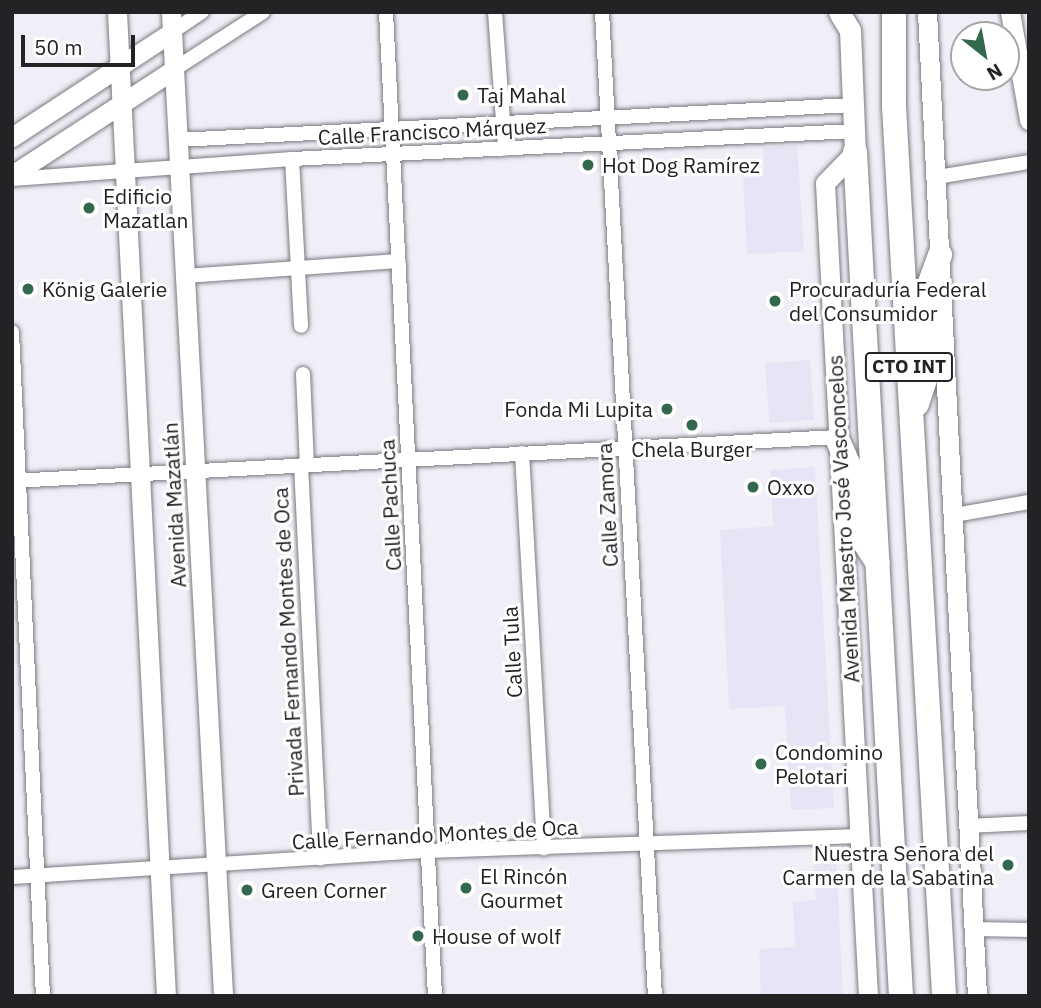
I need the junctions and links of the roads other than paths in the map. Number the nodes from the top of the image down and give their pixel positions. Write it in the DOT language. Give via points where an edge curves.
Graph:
graph roads {
  1 [pos="117,12"];
  2 [pos="202,12"];
  3 [pos="263,12"];
  4 [pos="386,12"];
  5 [pos="495,12"];
  6 [pos="602,12"];
  7 [pos="894,12"];
  8 [pos="928,12"];
  9 [pos="1010,12"];
  10 [pos="846,18"];
  11 [pos="171,22"];
  12 [pos="120,66"];
  13 [pos="173,70"];
  14 [pos="122,103"];
  15 [pos="853,105"];
  16 [pos="608,117"];
  17 [pos="1029,120"];
  18 [pos="503,122"];
  19 [pos="391,128"];
  20 [pos="12,137"];
  21 [pos="178,140"];
  22 [pos="854,141"];
  23 [pos="609,144"];
  24 [pos="505,149"];
  25 [pos="393,154"];
  26 [pos="292,159"];
  27 [pos="1029,162"];
  28 [pos="179,168"];
  29 [pos="125,170"];
  30 [pos="12,177"];
  31 [pos="937,177"];
  32 [pos="940,255"];
  33 [pos="398,261"];
  34 [pos="298,268"];
  35 [pos="185,276"];
  36 [pos="302,326"];
  37 [pos="12,332"];
  38 [pos="303,374"];
  39 [pos="912,418"];
  40 [pos="839,440"];
  41 [pos="625,448"];
  42 [pos="522,453"];
  43 [pos="408,461"];
  44 [pos="304,465"];
  45 [pos="195,470"];
  46 [pos="140,473"];
  47 [pos="16,481"];
  48 [pos="1029,502"];
  49 [pos="955,515"];
  50 [pos="879,564"];
  51 [pos="1029,823"];
  52 [pos="967,826"];
  53 [pos="860,836"];
  54 [pos="647,846"];
  55 [pos="544,848"];
  56 [pos="428,851"];
  57 [pos="320,859"];
  58 [pos="216,867"];
  59 [pos="160,870"];
  60 [pos="38,876"];
  61 [pos="12,877"];
  62 [pos="973,929"];
  63 [pos="1029,930"];
  64 [pos="943,988"];
  65 [pos="900,990"];
  66 [pos="43,996"];
  67 [pos="166,996"];
  68 [pos="223,996"];
  69 [pos="435,996"];
  70 [pos="655,996"];
  71 [pos="868,996"];
  72 [pos="977,996"];
  1 -- 12 [label="main road, Avenida Mazatlán"];
  2 -- 11 [label="street"];
  3 -- 13 [label="street"];
  4 -- 19 [label="street, Calle Pachuca"];
  5 -- 18 [label="street"];
  6 -- 16 [label="street, Calle Zamora"];
  7 -- 39 [label="highway, CTO INT" via="894,106"];
  8 -- 31 [label="main road, CTO INT"];
  9 -- 17 [label="main road"];
  10 -- 15 [label="main road, CTO INT"];
  11 -- 12 [label="main road"];
  11 -- 13 [label="main road, Avenida Mazatlán"];
  12 -- 14 [label="main road, Avenida Mazatlán"];
  12 -- 20 [label="main road"];
  13 -- 14 [label="main road"];
  13 -- 21 [label="main road, Avenida Mazatlán"];
  14 -- 29 [label="main road, Avenida Mazatlán"];
  14 -- 30 [label="main road"];
  15 -- 16 [label="street, Calle Francisco Márquez"];
  15 -- 22 [label="main road, CTO INT"];
  16 -- 18 [label="street, Calle Francisco Márquez"];
  16 -- 23 [label="street, Calle Zamora"];
  18 -- 19 [label="street, Calle Francisco Márquez"];
  18 -- 24 [label="street"];
  19 -- 21 [label="street, Calle Francisco Márquez"];
  19 -- 25 [label="street, Calle Pachuca"];
  21 -- 28 [label="main road, Avenida Mazatlán"];
  22 -- 23 [label="street, Calle Francisco Márquez"];
  22 -- 40 [label="main road, Avenida Maestro José Vasconcelos / CTO INT" via="825,183"];
  22 -- 50 [label="highway, CTO INT"];
  23 -- 24 [label="street, Calle Francisco Márquez"];
  23 -- 41 [label="street, Calle Zamora"];
  24 -- 25 [label="street, Calle Francisco Márquez"];
  25 -- 26 [label="street, Calle Francisco Márquez"];
  25 -- 33 [label="street, Calle Pachuca"];
  26 -- 28 [label="street, Calle Francisco Márquez"];
  26 -- 34 [label="street"];
  27 -- 31 [label="street"];
  28 -- 29 [label="street, Calle Francisco Márquez"];
  28 -- 35 [label="main road, Avenida Mazatlán"];
  29 -- 30 [label="street, Calle Francisco Márquez"];
  29 -- 46 [label="main road, Avenida Mazatlán"];
  31 -- 32 [label="main road, CTO INT"];
  32 -- 39 [label="highway" via="925,296 928,370"];
  32 -- 49 [label="main road, CTO INT"];
  33 -- 34 [label="street"];
  33 -- 43 [label="street, Calle Pachuca"];
  34 -- 35 [label="street"];
  34 -- 36 [label="street"];
  35 -- 45 [label="main road, Avenida Mazatlán"];
  37 -- 47 [label="street"];
  38 -- 44 [label="street, Privada Fernando Montes de Oca"];
  39 -- 64 [label="highway, CTO INT"];
  40 -- 41 [label="street"];
  40 -- 50 [label="highway" via="850,468 857,531"];
  40 -- 53 [label="main road, Avenida Maestro José Vasconcelos / CTO INT"];
  41 -- 42 [label="street"];
  41 -- 54 [label="street, Calle Zamora"];
  42 -- 43 [label="street"];
  42 -- 55 [label="street, Calle Tula"];
  43 -- 44 [label="street"];
  43 -- 56 [label="street, Calle Pachuca"];
  44 -- 45 [label="street"];
  44 -- 57 [label="street, Privada Fernando Montes de Oca"];
  45 -- 46 [label="street"];
  45 -- 58 [label="main road, Avenida Mazatlán"];
  46 -- 47 [label="street"];
  46 -- 59 [label="main road, Avenida Mazatlán"];
  47 -- 60 [label="street"];
  48 -- 49 [label="street"];
  49 -- 52 [label="main road, CTO INT"];
  50 -- 65 [label="highway, CTO INT"];
  51 -- 52 [label="street"];
  52 -- 62 [label="main road, CTO INT"];
  53 -- 54 [label="street, Calle Fernando Montes de Oca"];
  53 -- 71 [label="main road, Avenida Maestro José Vasconcelos / CTO INT"];
  54 -- 55 [label="street, Calle Fernando Montes de Oca"];
  54 -- 70 [label="street, Calle Zamora"];
  55 -- 56 [label="street, Calle Fernando Montes de Oca"];
  56 -- 57 [label="street, Calle Fernando Montes de Oca"];
  56 -- 69 [label="street, Calle Pachuca"];
  57 -- 58 [label="street, Calle Fernando Montes de Oca"];
  58 -- 59 [label="street, Calle Fernando Montes de Oca"];
  58 -- 68 [label="main road, Avenida Mazatlán"];
  59 -- 60 [label="street, Calle Fernando Montes de Oca"];
  59 -- 67 [label="main road, Avenida Mazatlán"];
  60 -- 61 [label="street, Calle Fernando Montes de Oca"];
  60 -- 66 [label="street"];
  62 -- 63 [label="street"];
  62 -- 72 [label="main road, CTO INT"];
}
